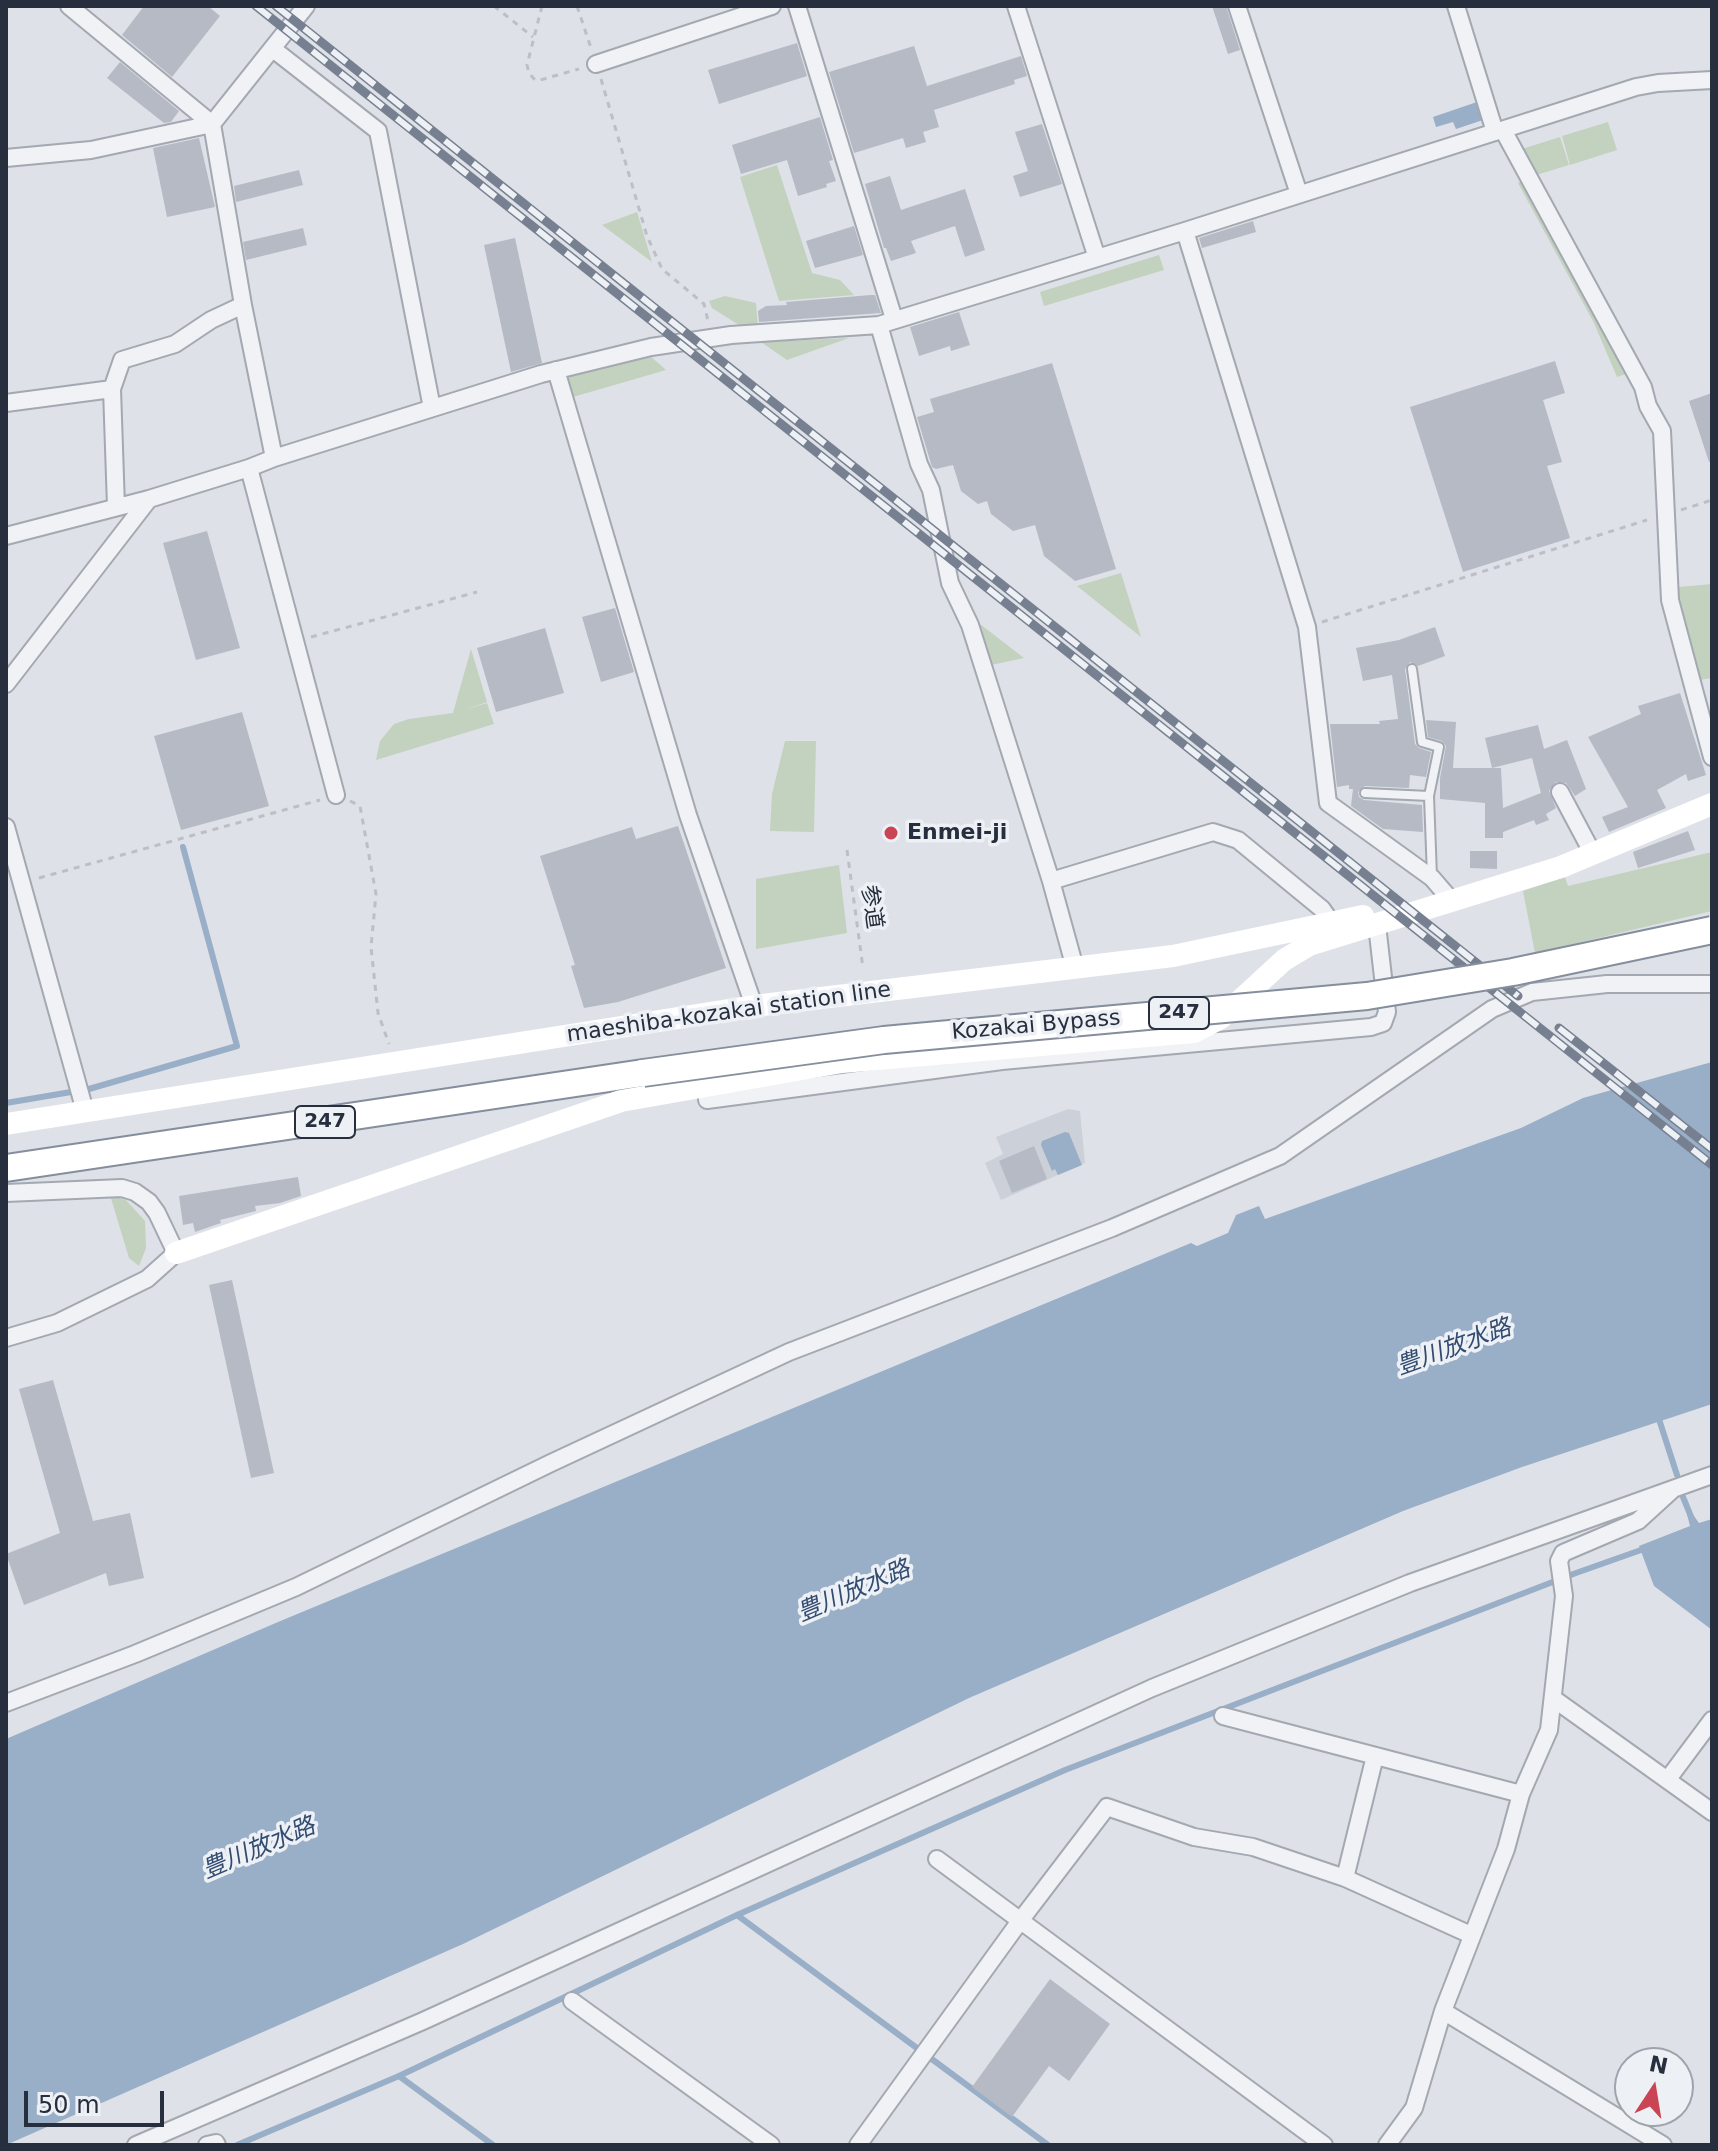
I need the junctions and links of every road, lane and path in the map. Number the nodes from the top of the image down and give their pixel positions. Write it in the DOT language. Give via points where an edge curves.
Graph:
graph roads {
  1 [pos="69,6"];
  2 [pos="306,6"];
  3 [pos="494,6"];
  4 [pos="542,6"];
  5 [pos="577,6"];
  6 [pos="772,6"];
  7 [pos="797,6"];
  8 [pos="1016,6"];
  9 [pos="1237,6"];
  10 [pos="1456,6"];
  11 [pos="533,37"];
  12 [pos="273,49"];
  13 [pos="596,64"];
  14 [pos="1712,80"];
  15 [pos="212,124"];
  16 [pos="1499,131"];
  17 [pos="6,158"];
  18 [pos="1299,194"];
  19 [pos="1185,231"];
  20 [pos="1097,258"];
  21 [pos="243,305"];
  22 [pos="887,322"];
  23 [pos="731,335"];
  24 [pos="556,370"];
  25 [pos="112,389"];
  26 [pos="6,403"];
  27 [pos="432,408"];
  28 [pos="274,458"];
  29 [pos="249,468"];
  30 [pos="149,499"];
  31 [pos="1712,500"];
  32 [pos="116,507"];
  33 [pos="1667,514"];
  34 [pos="6,536"];
  35 [pos="477,592"];
  36 [pos="1307,627"];
  37 [pos="297,640"];
  38 [pos="1412,669"];
  39 [pos="6,684"];
  40 [pos="1712,757"];
  41 [pos="1560,792"];
  42 [pos="1365,793"];
  43 [pos="336,795"];
  44 [pos="1429,796"];
  45 [pos="1712,804"];
  46 [pos="6,827"];
  47 [pos="847,850"];
  48 [pos="1593,854"];
  49 [pos="1432,878"];
  50 [pos="1051,881"];
  51 [pos="22,883"];
  52 [pos="1451,900"];
  53 [pos="1331,922"];
  54 [pos="1377,925"];
  55 [pos="1712,930"];
  56 [pos="863,968"];
  57 [pos="1075,968"];
  58 [pos="1712,984"];
  59 [pos="754,1006"];
  60 [pos="395,1063"];
  61 [pos="706,1084"];
  62 [pos="85,1111"];
  63 [pos="6,1124"];
  64 [pos="6,1168"];
  65 [pos="6,1193"];
  66 [pos="176,1253"];
  67 [pos="6,1338"];
  68 [pos="1712,1475"];
  69 [pos="1675,1486"];
  70 [pos="1554,1699"];
  71 [pos="6,1703"];
  72 [pos="1223,1716"];
  73 [pos="1712,1720"];
  74 [pos="1375,1756"];
  75 [pos="1668,1779"];
  76 [pos="1521,1794"];
  77 [pos="1712,1812"];
  78 [pos="937,1859"];
  79 [pos="1345,1878"];
  80 [pos="1020,1921"];
  81 [pos="1471,1935"];
  82 [pos="572,2001"];
  83 [pos="1443,2011"];
  84 [pos="136,2145"];
  85 [pos="207,2145"];
  86 [pos="217,2145"];
  87 [pos="771,2145"];
  88 [pos="858,2145"];
  89 [pos="1324,2145"];
  90 [pos="1387,2145"];
  91 [pos="1663,2145"];
  1 -- 15 [label="street"];
  2 -- 12 [label="street"];
  3 -- 11 [label="path"];
  4 -- 11 [label="path"];
  5 -- 13 [label="path"];
  6 -- 13 [label="street"];
  7 -- 22 [label="street"];
  8 -- 20 [label="street"];
  9 -- 18 [label="street"];
  10 -- 16 [label="street"];
  11 -- 13 [label="path" via="527,65 535,80"];
  12 -- 15 [label="street"];
  12 -- 27 [label="street" via="378,131"];
  13 -- 23 [label="path" via="647,236 662,269 704,304 710,331"];
  14 -- 16 [label="street" via="1636,87"];
  15 -- 17 [label="street" via="91,150"];
  15 -- 21 [label="street"];
  16 -- 18 [label="street"];
  16 -- 33 [label="street" via="1643,387 1662,431"];
  18 -- 19 [label="street"];
  19 -- 20 [label="street"];
  19 -- 36 [label="street"];
  20 -- 22 [label="street"];
  21 -- 25 [label="street" via="175,344 122,360"];
  21 -- 28 [label="street"];
  22 -- 23 [label="street"];
  22 -- 50 [label="street" via="950,583 970,625"];
  23 -- 24 [label="street"];
  24 -- 27 [label="street"];
  24 -- 59 [label="street" via="688,815"];
  25 -- 26 [label="street"];
  25 -- 32 [label="street"];
  27 -- 28 [label="street"];
  28 -- 29 [label="street"];
  29 -- 30 [label="street"];
  29 -- 37 [label="street"];
  30 -- 32 [label="street"];
  30 -- 39 [label="street"];
  31 -- 33 [label="path"];
  32 -- 34 [label="street"];
  33 -- 36 [label="path"];
  33 -- 40 [label="street" via="1670,600"];
  35 -- 37 [label="path"];
  36 -- 49 [label="street" via="1328,803"];
  37 -- 43 [label="street"];
  38 -- 44 [label="lane" via="1422,742 1439,747"];
  41 -- 48 [label="street"];
  42 -- 44 [label="lane"];
  43 -- 51 [label="path"];
  43 -- 60 [label="path" via="360,806 376,894 371,947 378,1013"];
  44 -- 49 [label="lane"];
  45 -- 48 [label="main road, maeshiba-kozakai station line"];
  46 -- 51 [label="street"];
  47 -- 56 [label="path, 参道"];
  48 -- 52 [label="main road, maeshiba-kozakai station line"];
  49 -- 52 [label="street"];
  50 -- 53 [label="street" via="1213,832 1238,840"];
  50 -- 57 [label="street"];
  51 -- 62 [label="street"];
  52 -- 53 [label="main road, maeshiba-kozakai station line"];
  52 -- 54 [label="main road, maeshiba-kozakai station line"];
  53 -- 57 [label="main road, maeshiba-kozakai station line" via="1173,956"];
  54 -- 61 [label="main road, maeshiba-kozakai station line" via="1309,945 1284,960 1221,1018 1194,1032 842,1062"];
  54 -- 61 [label="street" via="1387,1012 1383,1023 1371,1027 1002,1061 707,1100"];
  55 -- 64 [label="highway, Kozakai Bypass / 247, bridge" via="1367,996 884,1040"];
  57 -- 59 [label="main road, maeshiba-kozakai station line"];
  58 -- 71 [label="street" via="1607,984 1532,992 1492,1009 1280,1156 1112,1228 789,1352 306,1583"];
  59 -- 60 [label="main road, maeshiba-kozakai station line"];
  60 -- 62 [label="main road, maeshiba-kozakai station line"];
  61 -- 66 [label="main road, maeshiba-kozakai station line" via="621,1101"];
  62 -- 63 [label="main road, maeshiba-kozakai station line"];
  65 -- 66 [label="street" via="122,1188 135,1192 157,1213"];
  66 -- 67 [label="street" via="147,1279 57,1323"];
  68 -- 69 [label="street"];
  69 -- 70 [label="street" via="1638,1521 1563,1553"];
  69 -- 84 [label="street" via="1410,1583 1152,1688 423,2021"];
  70 -- 75 [label="street"];
  70 -- 76 [label="street" via="1549,1730"];
  72 -- 74 [label="street"];
  73 -- 75 [label="street"];
  74 -- 76 [label="street"];
  74 -- 79 [label="street"];
  75 -- 77 [label="street"];
  76 -- 81 [label="street" via="1506,1849"];
  78 -- 80 [label="street"];
  79 -- 80 [label="street" via="1107,1807"];
  79 -- 81 [label="street"];
  80 -- 88 [label="street"];
  80 -- 89 [label="street"];
  81 -- 83 [label="street"];
  82 -- 87 [label="street"];
  83 -- 90 [label="street" via="1414,2108"];
  83 -- 91 [label="street"];
  85 -- 86 [label="street"];
}
